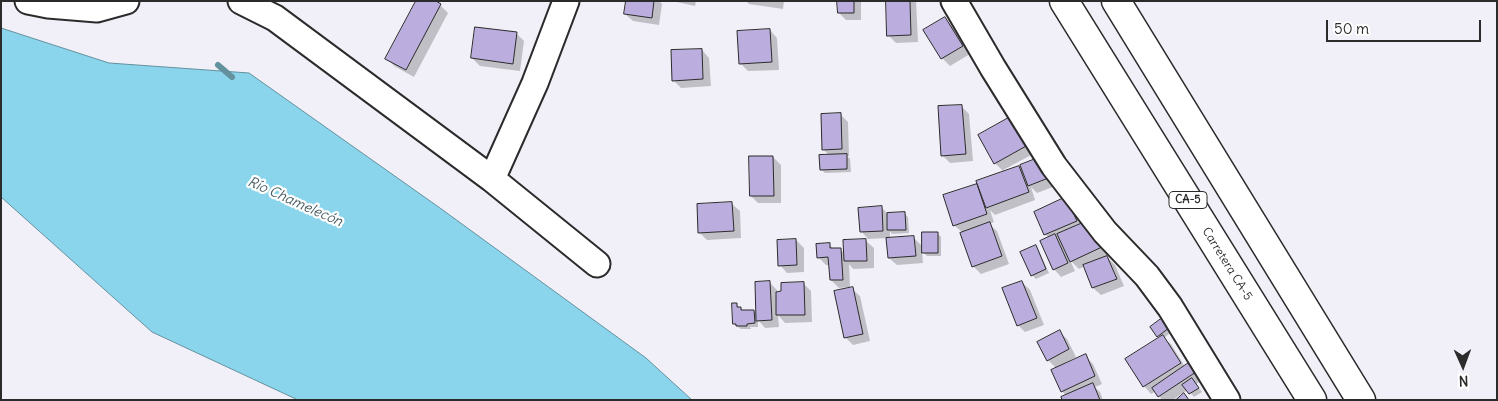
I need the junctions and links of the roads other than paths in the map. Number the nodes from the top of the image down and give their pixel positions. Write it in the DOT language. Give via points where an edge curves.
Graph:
graph roads {
  1 [pos="28,1"];
  2 [pos="126,1"];
  3 [pos="241,1"];
  4 [pos="566,1"];
  5 [pos="954,1"];
  6 [pos="1064,1"];
  7 [pos="1116,1"];
  8 [pos="492,179"];
  9 [pos="597,264"];
  10 [pos="1227,400"];
  11 [pos="1312,400"];
  12 [pos="1361,400"];
  1 -- 2 [label="street" via="97,9"];
  3 -- 8 [label="street" via="275,18"];
  4 -- 8 [label="street" via="535,83"];
  5 -- 10 [label="street" via="1054,166 1105,232 1159,291"];
  6 -- 11 [label="highway, Carretera CA-5 / CA-5"];
  7 -- 12 [label="highway"];
  8 -- 9 [label="street"];
}
